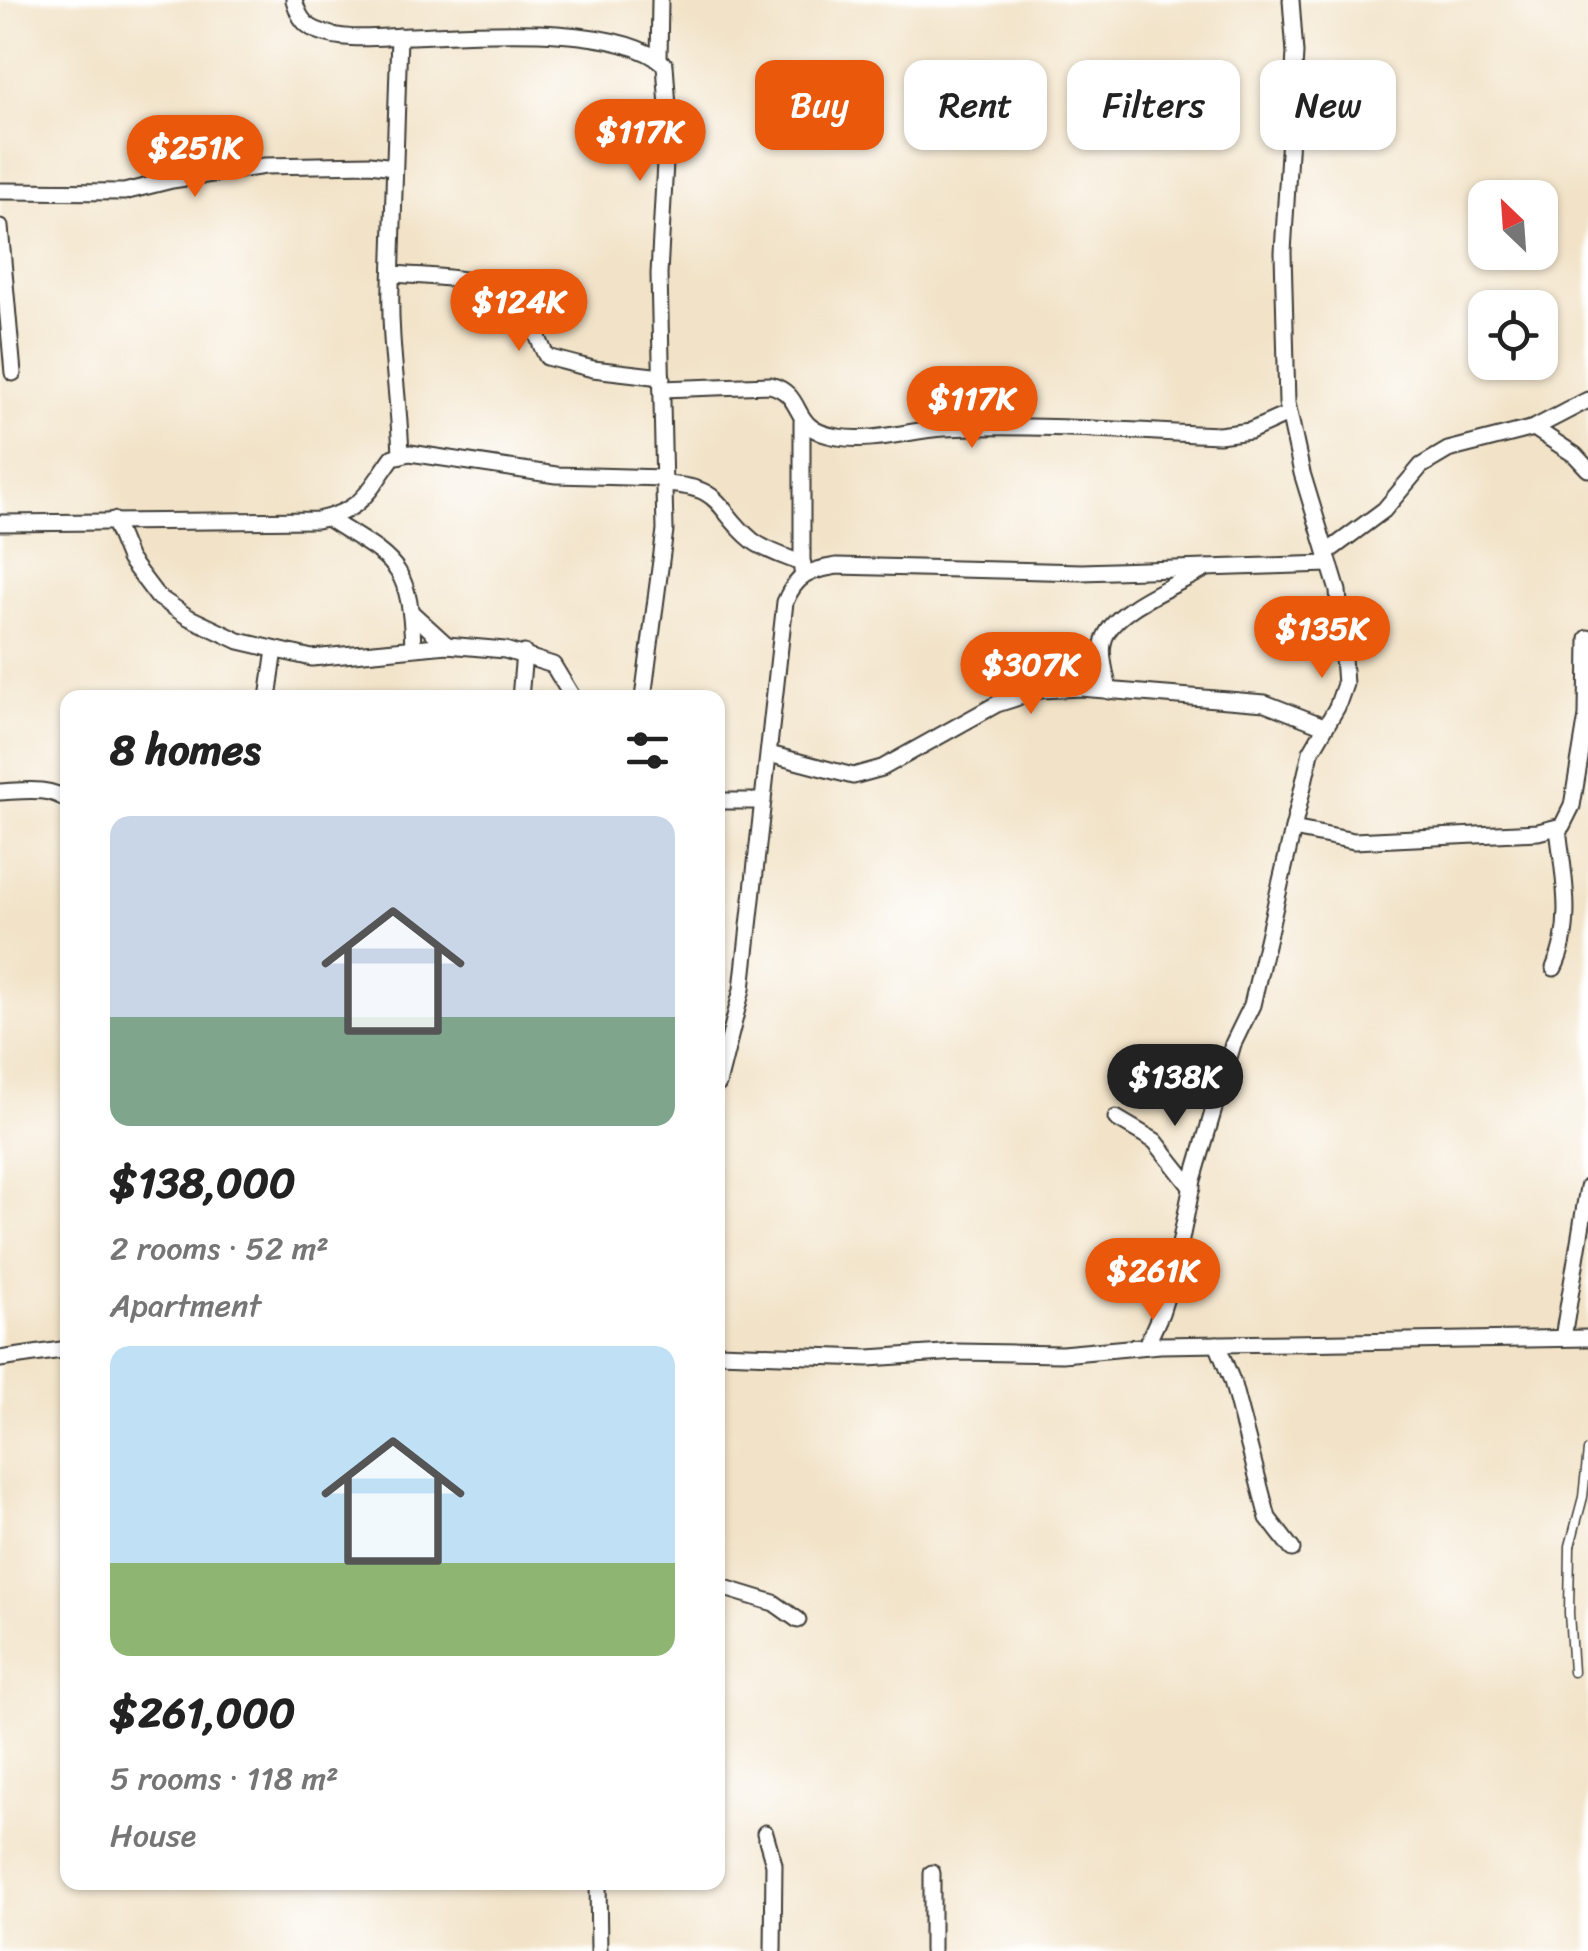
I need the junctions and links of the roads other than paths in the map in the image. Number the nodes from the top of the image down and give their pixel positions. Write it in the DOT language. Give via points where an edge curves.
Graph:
graph roads {
  1 [pos="294,0"];
  2 [pos="660,0"];
  3 [pos="1291,0"];
  4 [pos="399,36"];
  5 [pos="660,60"];
  6 [pos="394,167"];
  7 [pos="0,190"];
  8 [pos="0,227"];
  9 [pos="392,274"];
  10 [pos="13,373"];
  11 [pos="662,383"];
  12 [pos="1588,400"];
  13 [pos="1288,414"];
  14 [pos="802,421"];
  15 [pos="1534,428"];
  16 [pos="401,455"];
  17 [pos="1588,469"];
  18 [pos="664,481"];
  19 [pos="327,518"];
  20 [pos="113,520"];
  21 [pos="0,523"];
  22 [pos="1327,559"];
  23 [pos="1208,567"];
  24 [pos="802,569"];
  25 [pos="412,613"];
  26 [pos="1588,638"];
  27 [pos="448,644"];
  28 [pos="413,647"];
  29 [pos="274,650"];
  30 [pos="524,654"];
  31 [pos="269,690"];
  32 [pos="521,690"];
  33 [pos="568,690"];
  34 [pos="644,690"];
  35 [pos="1110,691"];
  36 [pos="1324,726"];
  37 [pos="1584,749"];
  38 [pos="769,754"];
  39 [pos="0,792"];
  40 [pos="60,794"];
  41 [pos="725,800"];
  42 [pos="763,801"];
  43 [pos="1558,828"];
  44 [pos="1294,830"];
  45 [pos="1554,968"];
  46 [pos="725,1028"];
  47 [pos="1116,1118"];
  48 [pos="1588,1187"];
  49 [pos="1192,1188"];
  50 [pos="1161,1314"];
  51 [pos="1562,1338"];
  52 [pos="1588,1338"];
  53 [pos="1217,1344"];
  54 [pos="1174,1345"];
  55 [pos="1146,1346"];
  56 [pos="60,1350"];
  57 [pos="725,1353"];
  58 [pos="0,1359"];
  59 [pos="1588,1450"];
  60 [pos="1577,1518"];
  61 [pos="1588,1526"];
  62 [pos="1292,1549"];
  63 [pos="725,1588"];
  64 [pos="798,1620"];
  65 [pos="1573,1672"];
  66 [pos="764,1833"];
  67 [pos="932,1872"];
  68 [pos="598,1890"];
  69 [pos="599,1951"];
  70 [pos="773,1951"];
  71 [pos="932,1951"];
  1 -- 4 [label="street" via="299,17 313,29 350,38"];
  2 -- 5 [label="street"];
  3 -- 13 [label="street" via="1295,53 1283,252"];
  4 -- 5 [label="street" via="504,32 602,39"];
  4 -- 6 [label="street"];
  5 -- 11 [label="street" via="668,80"];
  6 -- 7 [label="street" via="265,166 124,192"];
  6 -- 9 [label="street"];
  8 -- 10 [label="street"];
  9 -- 11 [label="street" via="489,285 522,304 547,357"];
  9 -- 16 [label="street"];
  11 -- 14 [label="street" via="770,385 790,397"];
  11 -- 18 [label="street"];
  12 -- 15 [label="street"];
  13 -- 14 [label="street" via="1250,431 1219,435 944,428 842,438"];
  13 -- 22 [label="street"];
  14 -- 24 [label="street"];
  15 -- 17 [label="street"];
  15 -- 22 [label="street" via="1448,450 1421,466 1384,510"];
  16 -- 18 [label="street"];
  16 -- 19 [label="street" via="360,501"];
  18 -- 24 [label="street" via="701,489 754,542"];
  18 -- 34 [label="street" via="665,530"];
  19 -- 20 [label="street"];
  19 -- 25 [label="street" via="398,568"];
  20 -- 21 [label="street"];
  20 -- 29 [label="street" via="129,558 157,596 188,618"];
  22 -- 23 [label="street"];
  22 -- 36 [label="street" via="1338,591 1345,684"];
  23 -- 24 [label="street"];
  23 -- 35 [label="street" via="1122,613 1108,628 1102,647"];
  24 -- 38 [label="street" via="785,602"];
  25 -- 27 [label="street"];
  25 -- 28 [label="street"];
  26 -- 37 [label="street"];
  27 -- 28 [label="street"];
  27 -- 30 [label="street"];
  28 -- 29 [label="street" via="312,658"];
  29 -- 31 [label="street"];
  30 -- 32 [label="street"];
  30 -- 33 [label="street" via="553,665"];
  35 -- 36 [label="street" via="1264,704"];
  35 -- 38 [label="street" via="1041,690 996,704 882,768 853,776"];
  36 -- 44 [label="street" via="1311,752"];
  37 -- 43 [label="street" via="1572,806"];
  38 -- 42 [label="street"];
  39 -- 40 [label="street"];
  41 -- 42 [label="street"];
  42 -- 46 [label="street" via="742,989"];
  43 -- 44 [label="street" via="1354,841"];
  43 -- 45 [label="street" via="1566,929"];
  44 -- 49 [label="street" via="1252,1004 1233,1044"];
  47 -- 49 [label="street" via="1155,1141"];
  48 -- 51 [label="street"];
  49 -- 50 [label="street"];
  50 -- 54 [label="street"];
  50 -- 55 [label="street"];
  51 -- 52 [label="street"];
  51 -- 53 [label="street"];
  53 -- 54 [label="street"];
  53 -- 62 [label="street" via="1268,1518"];
  54 -- 55 [label="street"];
  55 -- 57 [label="street" via="869,1358"];
  56 -- 58 [label="street"];
  59 -- 60 [label="lane"];
  60 -- 61 [label="lane"];
  60 -- 65 [label="lane" via="1570,1562"];
  63 -- 64 [label="street" via="774,1603"];
  66 -- 70 [label="street" via="774,1864"];
  67 -- 71 [label="street"];
  68 -- 69 [label="street"];
}
